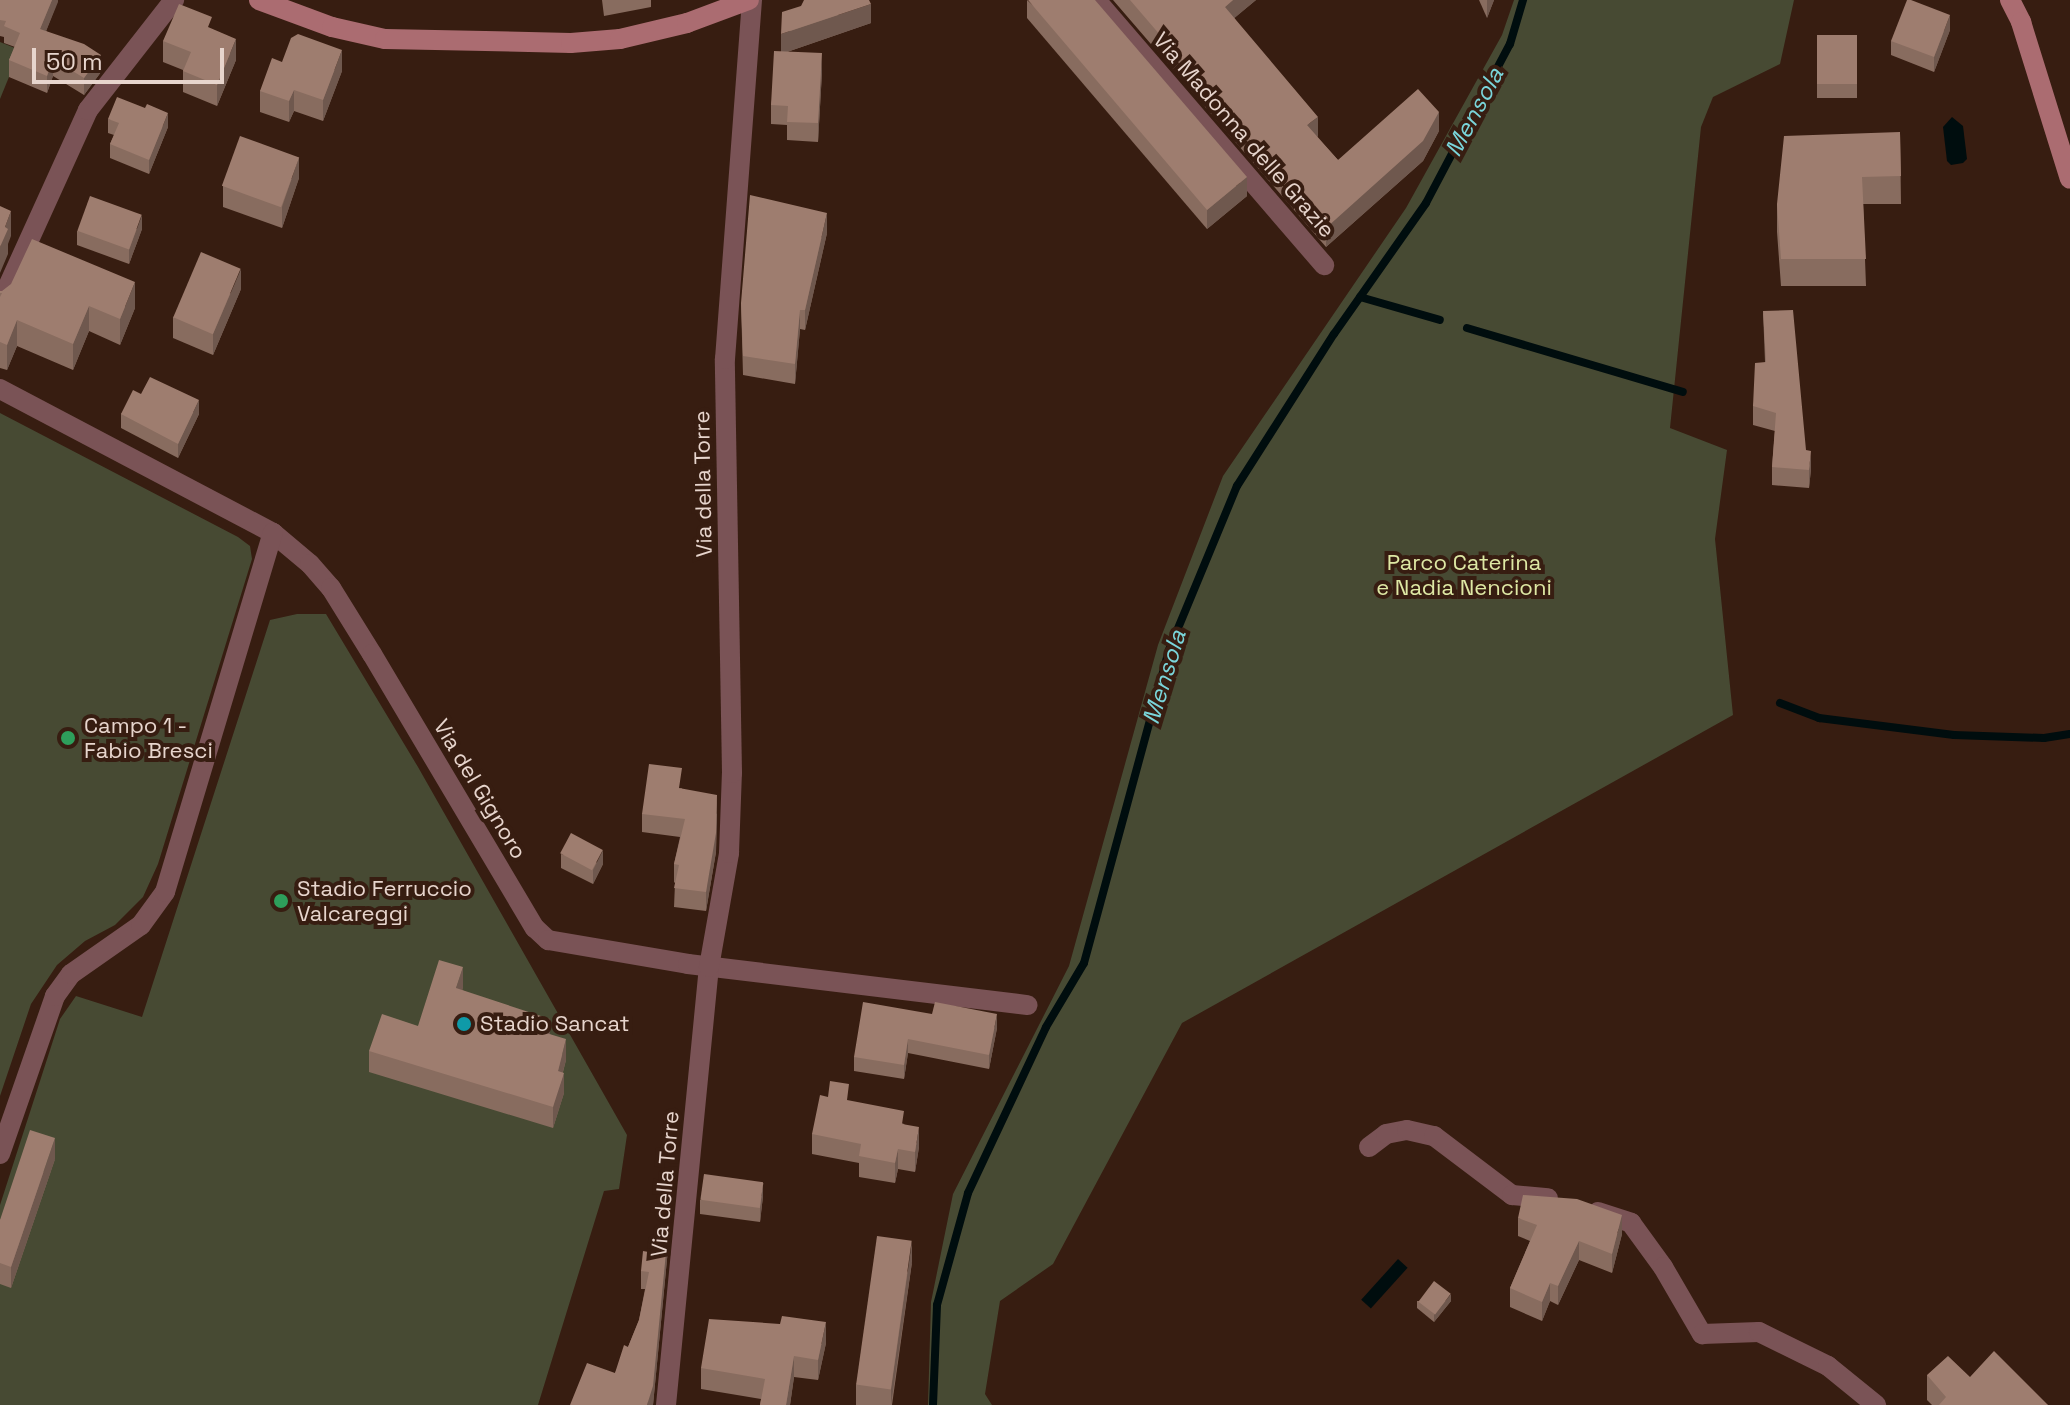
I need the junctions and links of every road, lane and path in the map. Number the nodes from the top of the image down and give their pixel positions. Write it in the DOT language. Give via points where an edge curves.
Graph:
graph roads {
  1 [pos="174,0"];
  2 [pos="259,0"];
  3 [pos="751,0"];
  4 [pos="1096,0"];
  5 [pos="2010,0"];
  6 [pos="2070,179"];
  7 [pos="1324,265"];
  8 [pos="0,304"];
  9 [pos="0,389"];
  10 [pos="273,533"];
  11 [pos="709,967"];
  12 [pos="1028,1005"];
  13 [pos="1369,1147"];
  14 [pos="0,1154"];
  15 [pos="666,1405"];
  16 [pos="1876,1405"];
  1 -- 8 [label="street" via="88,110"];
  2 -- 3 [label="street" via="332,27 385,39 571,43 620,39 687,23"];
  3 -- 11 [label="street, Via della Torre" via="725,359 732,773 729,837"];
  4 -- 7 [label="street, Via Madonna delle Grazie"];
  5 -- 6 [label="street"];
  9 -- 10 [label="street, Via del Gignoro"];
  10 -- 11 [label="street, Via del Gignoro" via="331,588 541,935 563,944"];
  10 -- 14 [label="street" via="165,892 141,925 71,974 55,996"];
  11 -- 12 [label="street"];
  11 -- 15 [label="street, Via della Torre"];
  13 -- 16 [label="street" via="1386,1134 1407,1130 1434,1136 1512,1195 1558,1198 1631,1223 1702,1334 1759,1332 1828,1366"];
}
